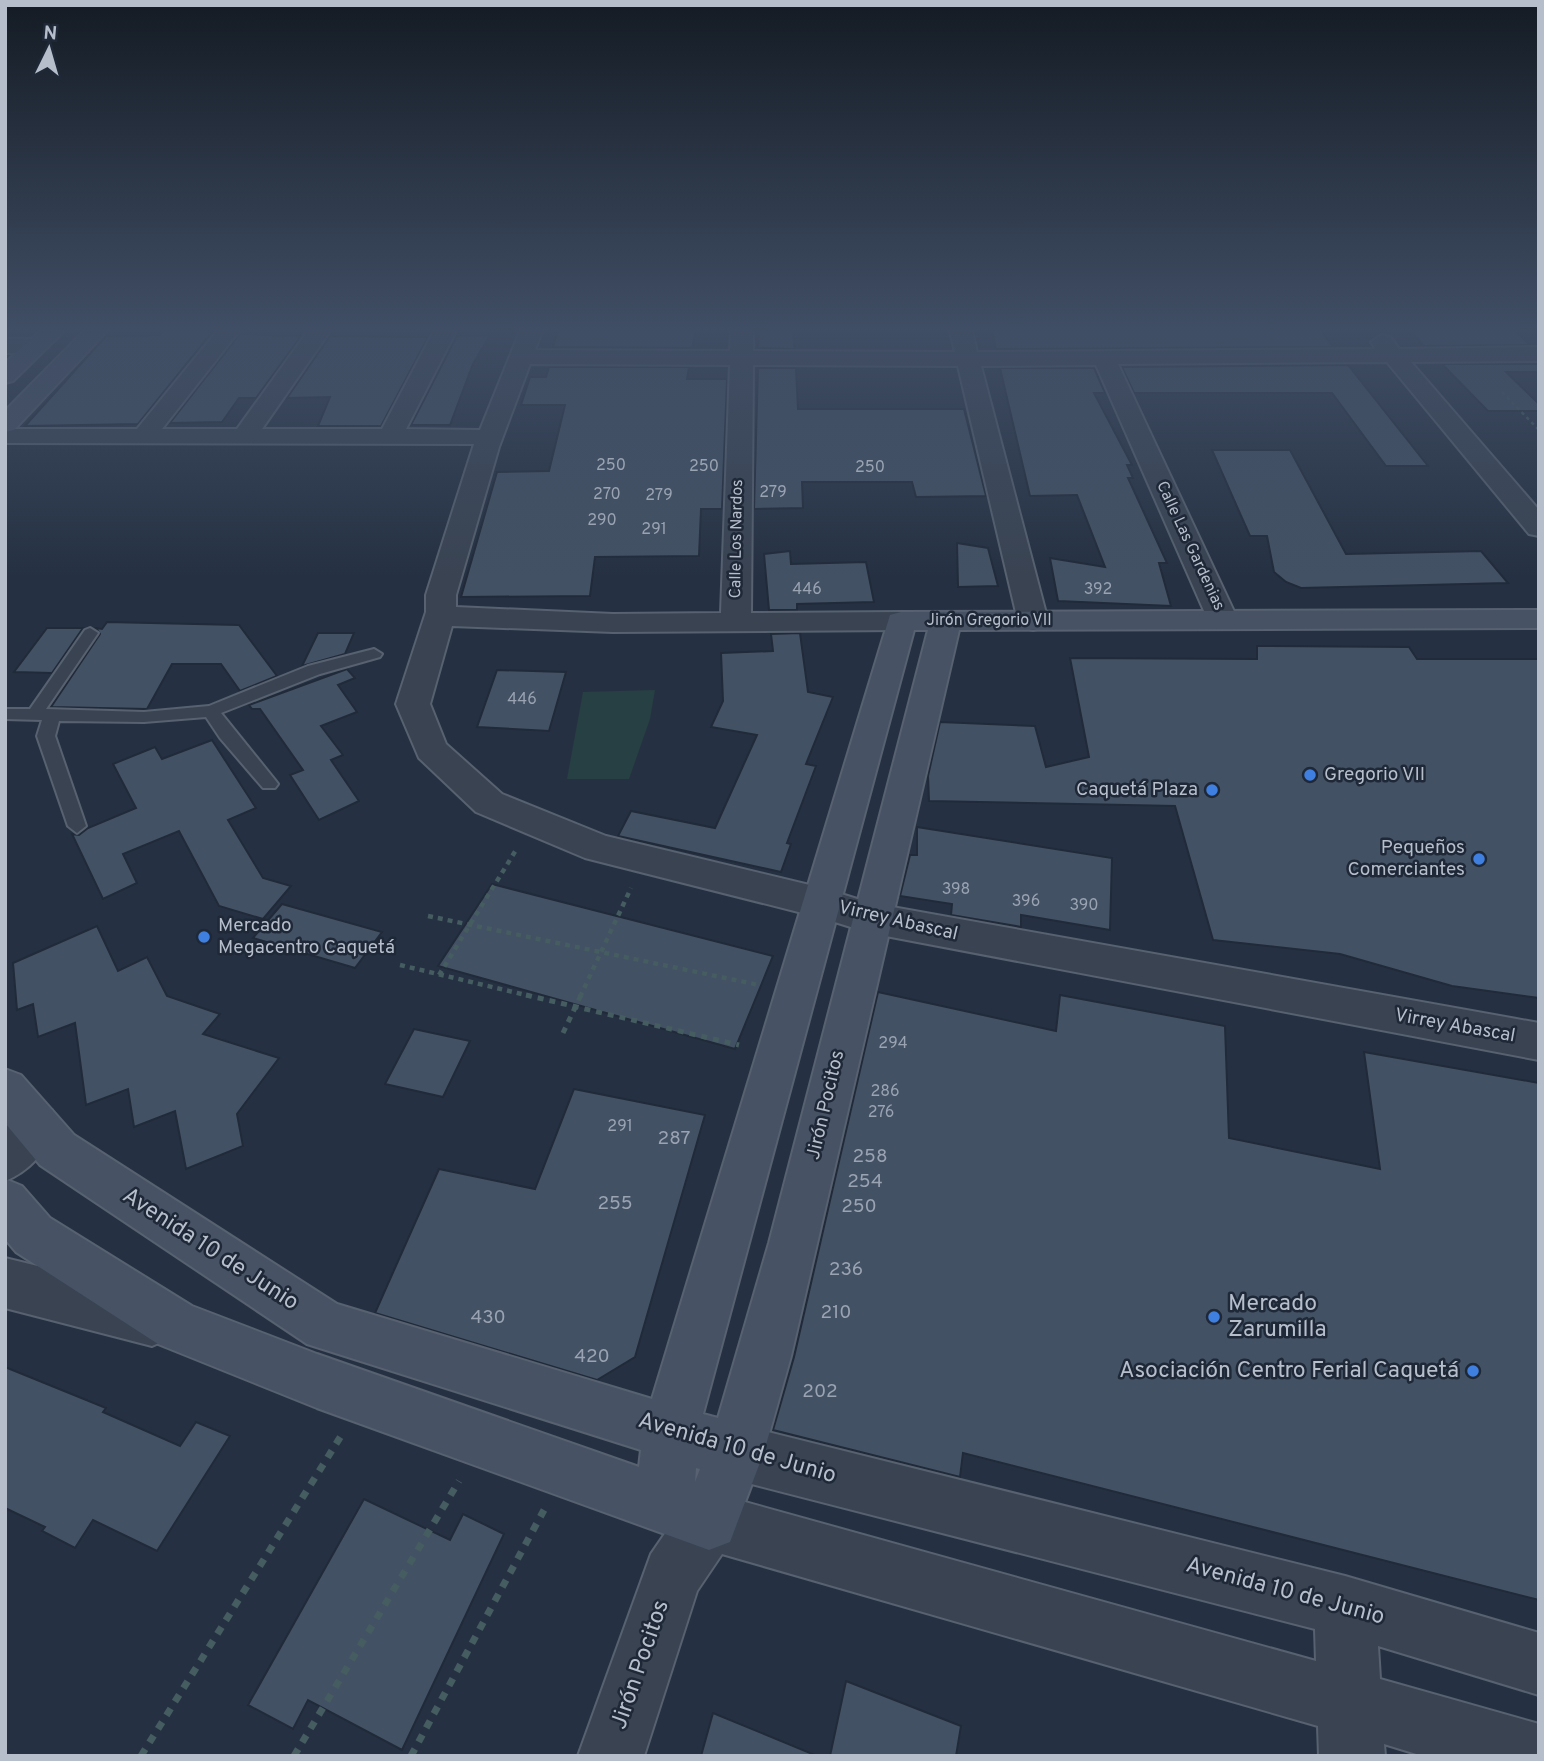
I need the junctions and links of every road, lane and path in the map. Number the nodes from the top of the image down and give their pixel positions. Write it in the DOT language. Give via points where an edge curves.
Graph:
graph roads {
  1 [pos="162,413"];
  2 [pos="261,413"];
  3 [pos="403,413"];
  4 [pos="500,413"];
  5 [pos="739,413"];
  6 [pos="981,413"];
  7 [pos="1129,413"];
  8 [pos="1442,413"];
  9 [pos="1523,413"];
  10 [pos="1539,430"];
  11 [pos="5,436"];
  12 [pos="144,436"];
  13 [pos="244,437"];
  14 [pos="490,437"];
  15 [pos="390,438"];
  16 [pos="1539,528"];
  17 [pos="442,612"];
  18 [pos="1223,620"];
  19 [pos="1539,620"];
  20 [pos="736,621"];
  21 [pos="901,621"];
  22 [pos="946,621"];
  23 [pos="1033,621"];
  24 [pos="90,633"];
  25 [pos="374,654"];
  26 [pos="211,711"];
  27 [pos="5,715"];
  28 [pos="34,715"];
  29 [pos="54,716"];
  30 [pos="269,784"];
  31 [pos="534,822"];
  32 [pos="77,826"];
  33 [pos="644,859"];
  34 [pos="822,903"];
  35 [pos="428,916"];
  36 [pos="870,918"];
  37 [pos="469,925"];
  38 [pos="601,952"];
  39 [pos="400,965"];
  40 [pos="439,975"];
  41 [pos="796,992"];
  42 [pos="575,1007"];
  43 [pos="563,1033"];
  44 [pos="1539,1042"];
  45 [pos="779,1055"];
  46 [pos="16,1124"];
  47 [pos="5,1202"];
  48 [pos="5,1283"];
  49 [pos="176,1326"];
  50 [pos="364,1398"];
  51 [pos="670,1432"];
  52 [pos="483,1441"];
  53 [pos="736,1452"];
  54 [pos="566,1470"];
  55 [pos="687,1513"];
  56 [pos="1345,1606"];
  57 [pos="1539,1664"];
  58 [pos="1351,1730"];
  59 [pos="141,1756"];
  60 [pos="294,1756"];
  61 [pos="411,1756"];
  62 [pos="611,1756"];
  63 [pos="1538,1756"];
  1 -- 12 [label="street"];
  2 -- 13 [label="street"];
  3 -- 15 [label="street"];
  4 -- 14 [label="street, Virrey Abascal"];
  5 -- 20 [label="street, Calle Los Nardos"];
  6 -- 23 [label="street"];
  7 -- 18 [label="street, Calle Las Gardenias"];
  8 -- 16 [label="street"];
  9 -- 10 [label="path"];
  11 -- 12 [label="street"];
  12 -- 13 [label="street"];
  13 -- 15 [label="street"];
  14 -- 15 [label="street"];
  14 -- 17 [label="street, Virrey Abascal" via="441,595"];
  17 -- 20 [label="street, Jirón Gregorio VII" via="460,619"];
  17 -- 31 [label="street, Virrey Abascal" via="413,704 431,750 489,803"];
  18 -- 19 [label="street, Jirón Gregorio VII"];
  18 -- 23 [label="street, Jirón Gregorio VII"];
  20 -- 21 [label="street, Jirón Gregorio VII"];
  21 -- 22 [label="street, Jirón Gregorio VII"];
  21 -- 34 [label="street"];
  22 -- 23 [label="street, Jirón Gregorio VII"];
  22 -- 36 [label="street, Jirón Pocitos"];
  24 -- 28 [label="lane"];
  25 -- 26 [label="lane" via="314,670"];
  26 -- 29 [label="lane" via="144,718"];
  26 -- 30 [label="lane"];
  27 -- 28 [label="lane"];
  28 -- 29 [label="lane"];
  29 -- 32 [label="lane" via="46,736"];
  31 -- 33 [label="street, Virrey Abascal" via="598,848"];
  31 -- 37 [label="path"];
  33 -- 34 [label="street, Virrey Abascal"];
  33 -- 38 [label="path"];
  34 -- 36 [label="street, Virrey Abascal"];
  34 -- 41 [label="street"];
  35 -- 37 [label="path"];
  36 -- 44 [label="street, Virrey Abascal"];
  36 -- 53 [label="street, Jirón Pocitos" via="800,1214"];
  37 -- 38 [label="path"];
  37 -- 40 [label="path"];
  38 -- 41 [label="path"];
  38 -- 42 [label="path"];
  39 -- 40 [label="path"];
  40 -- 42 [label="path"];
  41 -- 45 [label="street"];
  42 -- 43 [label="path"];
  42 -- 45 [label="path"];
  45 -- 51 [label="street"];
  46 -- 51 [label="street, Avenida 10 de Junio" via="325,1326"];
  47 -- 49 [label="street" via="33,1235"];
  48 -- 49 [label="street"];
  49 -- 50 [label="street"];
  50 -- 52 [label="street"];
  50 -- 59 [label="path"];
  51 -- 53 [label="street, Avenida 10 de Junio"];
  51 -- 55 [label="street"];
  52 -- 54 [label="street"];
  52 -- 60 [label="path"];
  53 -- 55 [label="street, Jirón Pocitos"];
  53 -- 56 [label="street, Avenida 10 de Junio"];
  54 -- 55 [label="street"];
  54 -- 61 [label="path"];
  55 -- 58 [label="street"];
  55 -- 62 [label="street, Jirón Pocitos" via="672,1575"];
  56 -- 57 [label="street, Avenida 10 de Junio"];
  56 -- 58 [label="street"];
  58 -- 63 [label="street"];
}
